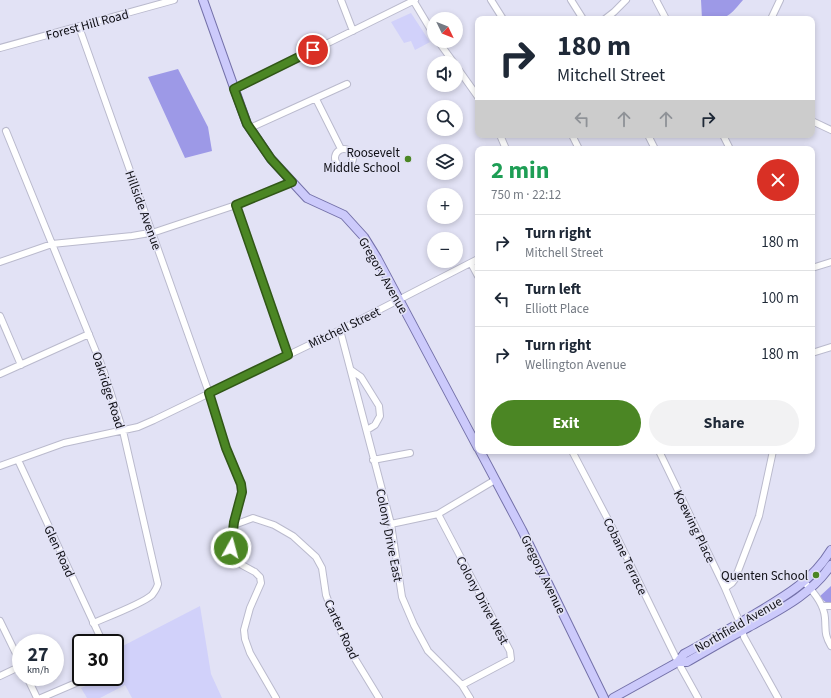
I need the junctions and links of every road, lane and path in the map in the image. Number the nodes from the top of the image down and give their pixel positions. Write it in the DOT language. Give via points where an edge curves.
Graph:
graph roads {
  1 [pos="174,0"];
  2 [pos="203,0"];
  3 [pos="341,0"];
  4 [pos="414,0"];
  5 [pos="491,0"];
  6 [pos="571,0"];
  7 [pos="626,0"];
  8 [pos="656,0"];
  9 [pos="780,0"];
  10 [pos="502,16"];
  11 [pos="581,16"];
  12 [pos="608,16"];
  13 [pos="664,16"];
  14 [pos="772,16"];
  15 [pos="427,23"];
  16 [pos="79,27"];
  17 [pos="353,31"];
  18 [pos="0,48"];
  19 [pos="463,76"];
  20 [pos="347,84"];
  21 [pos="234,89"];
  22 [pos="475,93"];
  23 [pos="316,99"];
  24 [pos="815,122"];
  25 [pos="250,128"];
  26 [pos="831,130"];
  27 [pos="6,131"];
  28 [pos="341,149"];
  29 [pos="292,182"];
  30 [pos="236,205"];
  31 [pos="152,233"];
  32 [pos="52,244"];
  33 [pos="475,261"];
  34 [pos="0,262"];
  35 [pos="831,262"];
  36 [pos="471,263"];
  37 [pos="815,267"];
  38 [pos="475,270"];
  39 [pos="399,299"];
  40 [pos="0,316"];
  41 [pos="340,330"];
  42 [pos="89,334"];
  43 [pos="831,347"];
  44 [pos="815,352"];
  45 [pos="288,355"];
  46 [pos="21,365"];
  47 [pos="351,370"];
  48 [pos="0,374"];
  49 [pos="209,393"];
  50 [pos="123,430"];
  51 [pos="367,430"];
  52 [pos="475,442"];
  53 [pos="410,453"];
  54 [pos="482,454"];
  55 [pos="574,454"];
  56 [pos="660,454"];
  57 [pos="771,454"];
  58 [pos="18,460"];
  59 [pos="373,460"];
  60 [pos="0,466"];
  61 [pos="495,480"];
  62 [pos="438,514"];
  63 [pos="391,524"];
  64 [pos="234,525"];
  65 [pos="831,550"];
  66 [pos="831,565"];
  67 [pos="804,582"];
  68 [pos="725,588"];
  69 [pos="811,589"];
  70 [pos="822,606"];
  71 [pos="831,606"];
  72 [pos="0,621"];
  73 [pos="93,623"];
  74 [pos="741,627"];
  75 [pos="98,634"];
  76 [pos="12,646"];
  77 [pos="831,646"];
  78 [pos="678,662"];
  79 [pos="12,670"];
  80 [pos="0,676"];
  81 [pos="72,685"];
  82 [pos="462,685"];
  83 [pos="31,686"];
  84 [pos="37,698"];
  85 [pos="41,698"];
  86 [pos="276,698"];
  87 [pos="379,698"];
  88 [pos="470,698"];
  89 [pos="604,698"];
  90 [pos="613,698"];
  91 [pos="698,698"];
  92 [pos="778,698"];
  1 -- 16 [label="street, Forest Hill Road"];
  2 -- 21 [label="main road, Gregory Avenue"];
  3 -- 17 [label="street"];
  4 -- 15 [label="street"];
  4 -- 17 [label="street"];
  5 -- 10 [label="street"];
  6 -- 11 [label="street"];
  7 -- 12 [label="street"];
  8 -- 13 [label="street"];
  9 -- 14 [label="street"];
  16 -- 18 [label="street, Forest Hill Road"];
  16 -- 31 [label="street, Hillside Avenue"];
  17 -- 21 [label="street"];
  19 -- 22 [label="street"];
  20 -- 23 [label="street"];
  21 -- 25 [label="main road, Gregory Avenue"];
  23 -- 25 [label="street"];
  23 -- 28 [label="street"];
  24 -- 26 [label="street"];
  25 -- 29 [label="main road, Gregory Avenue" via="271,159"];
  27 -- 32 [label="street, Oakridge Road"];
  29 -- 30 [label="street"];
  29 -- 39 [label="main road, Gregory Avenue" via="307,198 344,215 364,237"];
  30 -- 31 [label="street"];
  30 -- 45 [label="street"];
  31 -- 32 [label="street"];
  31 -- 49 [label="street, Hillside Avenue"];
  32 -- 34 [label="street"];
  32 -- 42 [label="street, Oakridge Road"];
  33 -- 36 [label="street, Mitchell Street"];
  35 -- 37 [label="street"];
  36 -- 38 [label="street"];
  36 -- 39 [label="street, Mitchell Street"];
  39 -- 41 [label="street, Mitchell Street"];
  39 -- 52 [label="main road, Gregory Avenue"];
  40 -- 46 [label="street"];
  41 -- 45 [label="street, Mitchell Street"];
  41 -- 47 [label="street, Colony Drive East"];
  42 -- 46 [label="street"];
  42 -- 50 [label="street, Oakridge Road" via="104,369"];
  43 -- 44 [label="street"];
  45 -- 49 [label="street, Mitchell Street"];
  46 -- 48 [label="street"];
  47 -- 51 [label="street, Colony Drive East"];
  47 -- 51 [label="street" via="361,376 379,406 380,416 375,425"];
  49 -- 50 [label="street, Mitchell Street" via="138,427"];
  49 -- 64 [label="street, Hillside Avenue" via="226,448 241,484 242,492"];
  50 -- 58 [label="street, Mitchell Street" via="64,443"];
  50 -- 73 [label="street, Oakridge Road" via="158,584 151,596"];
  51 -- 59 [label="street, Colony Drive East"];
  53 -- 59 [label="street"];
  54 -- 61 [label="main road, Gregory Avenue"];
  55 -- 78 [label="street, Cobane Terrace" via="614,530"];
  56 -- 68 [label="street, Koewing Place"];
  57 -- 68 [label="street" via="759,516 735,579"];
  58 -- 60 [label="street, Mitchell Street"];
  58 -- 73 [label="street, Glen Road"];
  59 -- 63 [label="street, Colony Drive East"];
  61 -- 62 [label="street"];
  61 -- 89 [label="main road, Gregory Avenue"];
  62 -- 63 [label="street"];
  62 -- 82 [label="street, Colony Drive West" via="512,659"];
  63 -- 82 [label="street, Colony Drive East" via="402,597 414,625 428,651"];
  64 -- 86 [label="street, Hillside Avenue" via="231,548 234,556 260,577 261,583 250,608 244,630 245,639 250,653"];
  64 -- 87 [label="street, Carter Road" via="253,518 274,525 293,536 316,557 322,568 326,595 349,649"];
  65 -- 67 [label="main road, Northfield Avenue"];
  66 -- 69 [label="main road, Northfield Avenue"];
  67 -- 69 [label="street"];
  67 -- 74 [label="main road, Northfield Avenue"];
  68 -- 74 [label="street, Koewing Place"];
  69 -- 70 [label="street"];
  69 -- 74 [label="main road, Northfield Avenue" via="787,606"];
  70 -- 71 [label="street"];
  70 -- 77 [label="street" via="824,629"];
  72 -- 76 [label="street"];
  73 -- 75 [label="street, Glen Road"];
  74 -- 78 [label="main road, Northfield Avenue" via="687,662"];
  74 -- 92 [label="street, Koewing Place"];
  78 -- 90 [label="main road, Northfield Avenue"];
  78 -- 91 [label="street, Cobane Terrace"];
  79 -- 80 [label="street"];
  81 -- 85 [label="street"];
  82 -- 88 [label="street, Colony Drive East"];
  83 -- 84 [label="street"];
}
